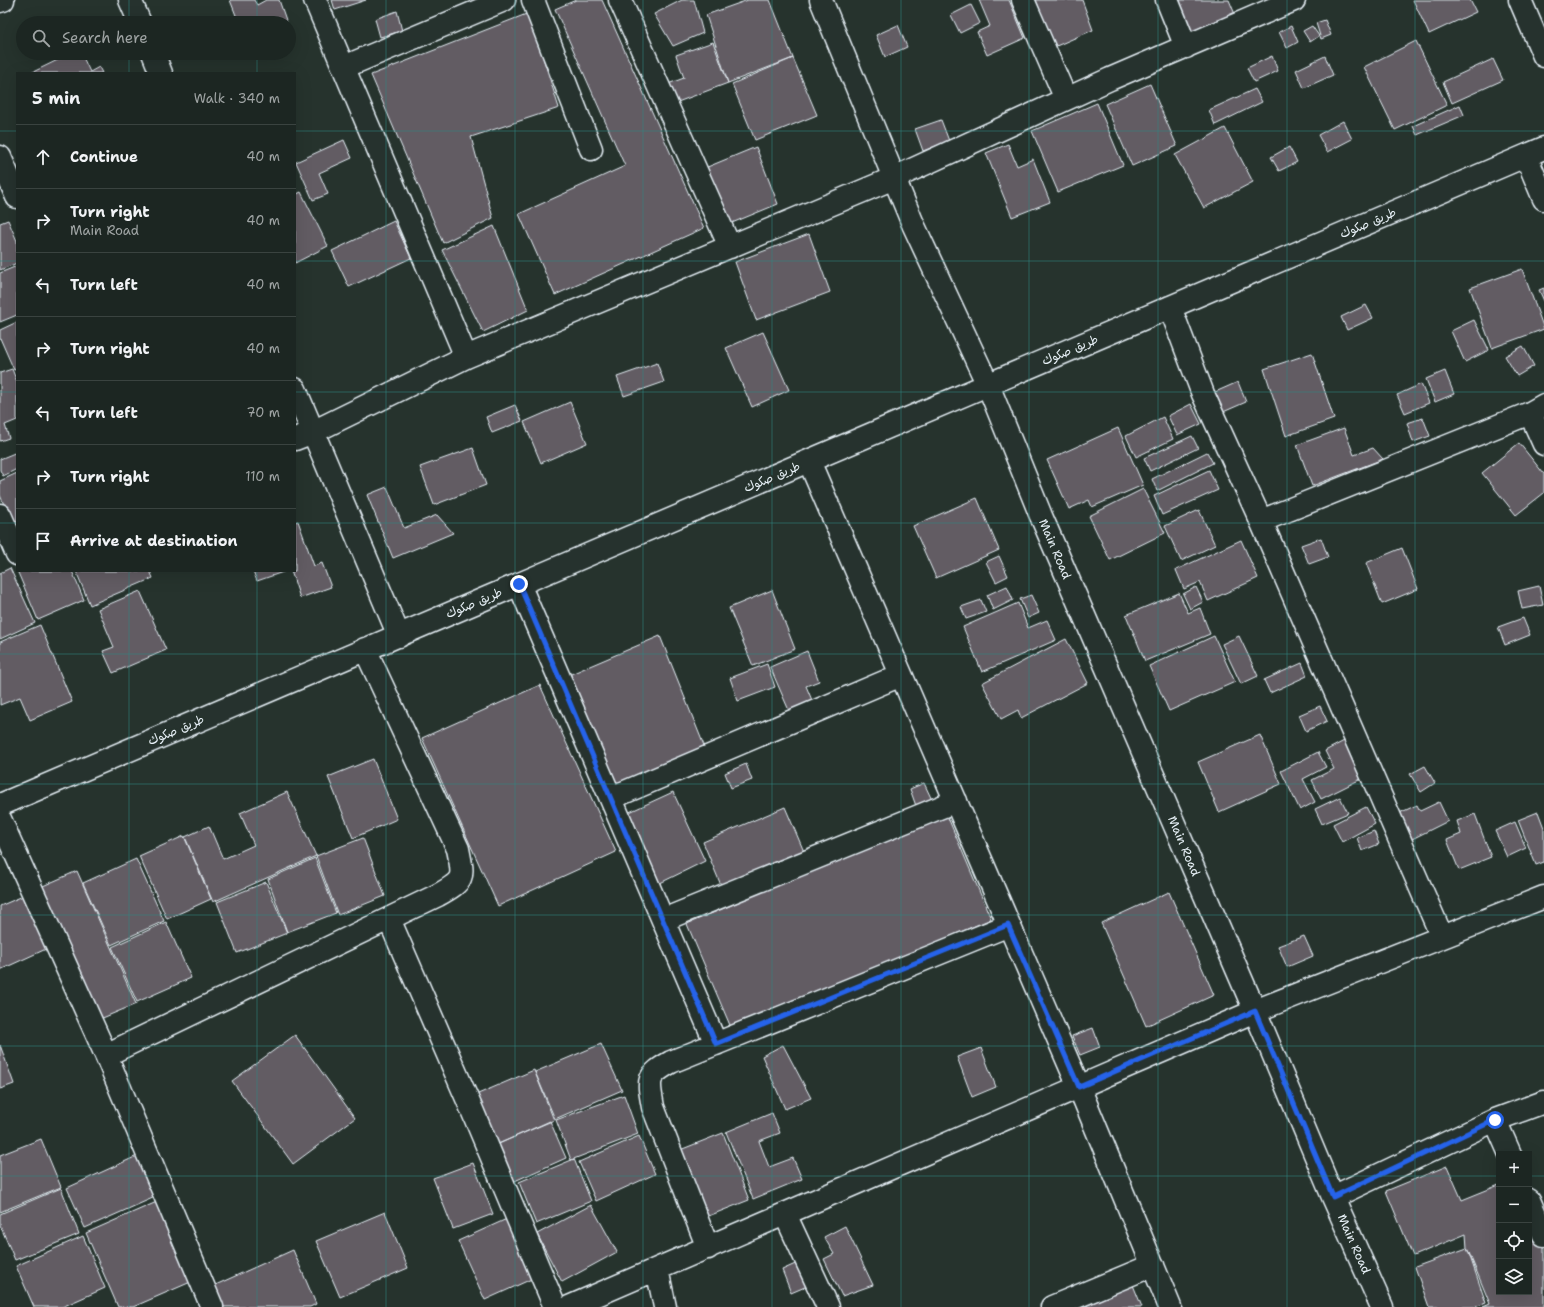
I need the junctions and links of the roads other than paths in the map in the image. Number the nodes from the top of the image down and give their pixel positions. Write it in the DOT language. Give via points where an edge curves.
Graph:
graph roads {
  1 [pos="3,0"];
  2 [pos="130,0"];
  3 [pos="315,0"];
  4 [pos="504,0"];
  5 [pos="533,0"];
  6 [pos="620,0"];
  7 [pos="821,0"];
  8 [pos="1024,0"];
  9 [pos="1167,0"];
  10 [pos="1294,0"];
  11 [pos="1520,0"];
  12 [pos="0,1"];
  13 [pos="137,16"];
  14 [pos="1186,47"];
  15 [pos="1544,56"];
  16 [pos="156,60"];
  17 [pos="344,67"];
  18 [pos="161,72"];
  19 [pos="1066,100"];
  20 [pos="591,149"];
  21 [pos="1535,152"];
  22 [pos="0,157"];
  23 [pos="894,178"];
  24 [pos="16,194"];
  25 [pos="1544,199"];
  26 [pos="730,247"];
  27 [pos="1170,307"];
  28 [pos="466,357"];
  29 [pos="988,385"];
  30 [pos="296,394"];
  31 [pos="1537,409"];
  32 [pos="304,435"];
  33 [pos="1544,444"];
  34 [pos="809,461"];
  35 [pos="0,515"];
  36 [pos="1261,521"];
  37 [pos="16,552"];
  38 [pos="16,554"];
  39 [pos="0,561"];
  40 [pos="519,584"];
  41 [pos="398,636"];
  42 [pos="365,650"];
  43 [pos="901,675"];
  44 [pos="611,798"];
  45 [pos="956,801"];
  46 [pos="0,805"];
  47 [pos="0,819"];
  48 [pos="1544,897"];
  49 [pos="389,919"];
  50 [pos="663,920"];
  51 [pos="1008,925"];
  52 [pos="1442,937"];
  53 [pos="1255,1011"];
  54 [pos="716,1044"];
  55 [pos="106,1055"];
  56 [pos="1079,1087"];
  57 [pos="1544,1102"];
  58 [pos="1495,1120"];
  59 [pos="1509,1151"];
  60 [pos="1333,1197"];
  61 [pos="1532,1207"];
  62 [pos="785,1214"];
  63 [pos="1544,1236"];
  64 [pos="708,1248"];
  65 [pos="1153,1265"];
  66 [pos="657,1269"];
  67 [pos="212,1307"];
  68 [pos="555,1307"];
  69 [pos="569,1307"];
  70 [pos="665,1307"];
  71 [pos="828,1307"];
  72 [pos="1052,1307"];
  73 [pos="1170,1307"];
  74 [pos="1382,1307"];
  1 -- 12 [label="street"];
  2 -- 13 [label="street"];
  3 -- 17 [label="street"];
  4 -- 17 [label="street"];
  5 -- 20 [label="street"];
  6 -- 26 [label="street"];
  7 -- 23 [label="street, Main Road"];
  8 -- 19 [label="street"];
  9 -- 14 [label="street"];
  10 -- 14 [label="street"];
  11 -- 15 [label="street"];
  14 -- 19 [label="street"];
  16 -- 18 [label="street"];
  17 -- 28 [label="street"];
  19 -- 23 [label="street"];
  21 -- 25 [label="street"];
  21 -- 27 [label="street, طريق صكوك"];
  22 -- 24 [label="street"];
  23 -- 26 [label="street"];
  23 -- 29 [label="street, Main Road"];
  26 -- 28 [label="street"];
  27 -- 29 [label="street, طريق صكوك"];
  27 -- 36 [label="street" via="1203,394"];
  28 -- 32 [label="street"];
  29 -- 34 [label="street, طريق صكوك"];
  29 -- 53 [label="street, Main Road" via="1044,524"];
  30 -- 32 [label="street"];
  31 -- 33 [label="street"];
  31 -- 36 [label="street"];
  32 -- 41 [label="street"];
  34 -- 40 [label="street, طريق صكوك"];
  34 -- 43 [label="street"];
  35 -- 37 [label="street"];
  36 -- 52 [label="street"];
  38 -- 39 [label="street"];
  40 -- 41 [label="street, طريق صكوك"];
  40 -- 44 [label="street"];
  41 -- 42 [label="street, طريق صكوك"];
  42 -- 46 [label="street, طريق صكوك"];
  42 -- 49 [label="street" via="458,849 463,870 461,880 453,887"];
  43 -- 44 [label="street"];
  43 -- 45 [label="street"];
  44 -- 50 [label="street"];
  45 -- 50 [label="street"];
  45 -- 51 [label="street"];
  47 -- 55 [label="street"];
  48 -- 52 [label="street"];
  49 -- 55 [label="street"];
  49 -- 68 [label="street"];
  50 -- 54 [label="street"];
  51 -- 54 [label="street"];
  51 -- 56 [label="street"];
  52 -- 53 [label="street"];
  53 -- 56 [label="street"];
  53 -- 60 [label="street, Main Road"];
  54 -- 64 [label="street" via="657,1069 650,1078 653,1107"];
  55 -- 67 [label="street"];
  56 -- 62 [label="street"];
  56 -- 65 [label="street"];
  57 -- 58 [label="street"];
  58 -- 59 [label="street"];
  58 -- 60 [label="street"];
  60 -- 74 [label="street, Main Road"];
  61 -- 63 [label="street"];
  62 -- 64 [label="street"];
  62 -- 71 [label="street"];
  64 -- 66 [label="street"];
  65 -- 72 [label="street"];
  65 -- 73 [label="street"];
  66 -- 69 [label="street"];
  66 -- 70 [label="street"];
}
